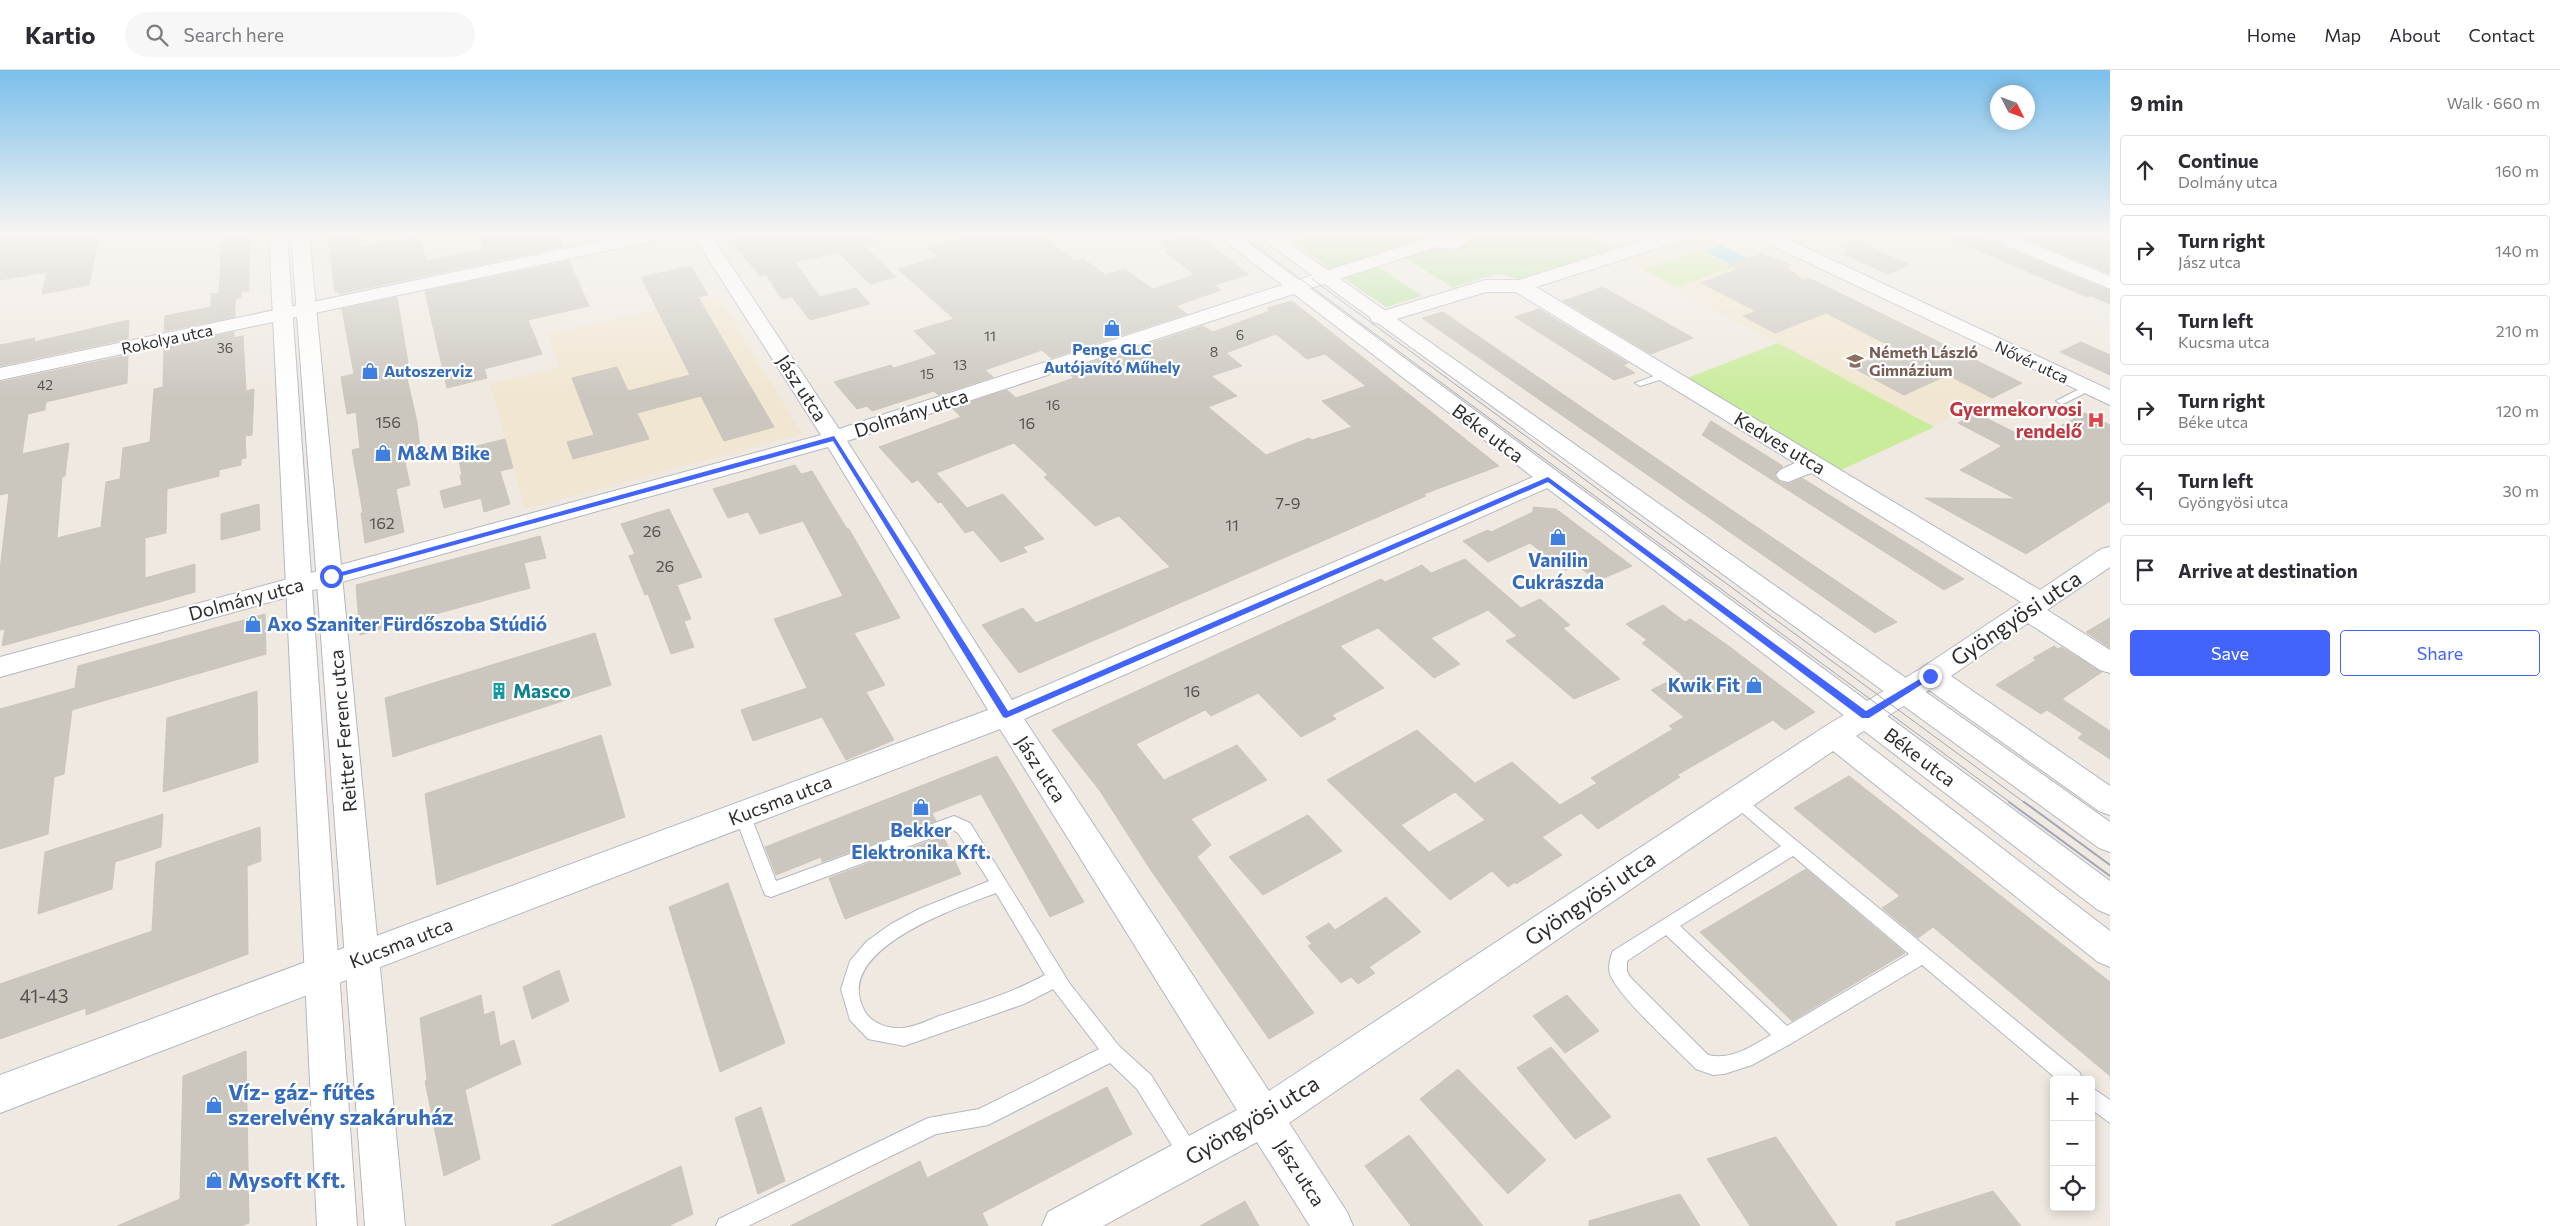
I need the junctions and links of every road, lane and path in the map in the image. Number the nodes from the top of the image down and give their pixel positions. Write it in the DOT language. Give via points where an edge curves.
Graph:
graph roads {
  1 [pos="290,289"];
  2 [pos="297,289"];
  3 [pos="407,289"];
  4 [pos="737,289"];
  5 [pos="1289,289"];
  6 [pos="1298,289"];
  7 [pos="1340,289"];
  8 [pos="1475,289"];
  9 [pos="1525,289"];
  10 [pos="1878,289"];
  11 [pos="295,313"];
  12 [pos="1380,318"];
  13 [pos="0,374"];
  14 [pos="1665,375"];
  15 [pos="1640,383"];
  16 [pos="2087,388"];
  17 [pos="2110,398"];
  18 [pos="2061,401"];
  19 [pos="834,438"];
  20 [pos="1814,463"];
  21 [pos="1788,475"];
  22 [pos="1548,479"];
  23 [pos="2110,555"];
  24 [pos="331,576"];
  25 [pos="300,584"];
  26 [pos="2034,606"];
  27 [pos="2110,663"];
  28 [pos="0,667"];
  29 [pos="1930,676"];
  30 [pos="1903,693"];
  31 [pos="1006,715"];
  32 [pos="1866,716"];
  33 [pos="1834,735"];
  34 [pos="1737,800"];
  35 [pos="2110,802"];
  36 [pos="742,814"];
  37 [pos="2110,840"];
  38 [pos="1794,847"];
  39 [pos="1000,884"];
  40 [pos="2110,900"];
  41 [pos="1667,924"];
  42 [pos="2110,951"];
  43 [pos="1924,954"];
  44 [pos="362,958"];
  45 [pos="321,974"];
  46 [pos="1056,978"];
  47 [pos="1786,1037"];
  48 [pos="1112,1052"];
  49 [pos="2068,1076"];
  50 [pos="0,1094"];
  51 [pos="2095,1100"];
  52 [pos="2110,1113"];
  53 [pos="1264,1117"];
  54 [pos="1190,1157"];
  55 [pos="337,1226"];
  56 [pos="385,1226"];
  57 [pos="726,1226"];
  58 [pos="1062,1226"];
  59 [pos="1333,1226"];
  1 -- 11 [label="street, Reitter Ferenc utca"];
  2 -- 11 [label="street, Reitter Ferenc utca"];
  3 -- 11 [label="street, Rokolya utca"];
  4 -- 19 [label="street, Jász utca"];
  5 -- 19 [label="street, Dolmány utca"];
  6 -- 22 [label="street, Béke utca"];
  7 -- 12 [label="street, Béke utca"];
  8 -- 12 [label="street"];
  9 -- 14 [label="street, Kedves utca"];
  10 -- 16 [label="street, Nővér utca"];
  11 -- 13 [label="street, Rokolya utca"];
  11 -- 24 [label="street, Reitter Ferenc utca"];
  11 -- 25 [label="street, Reitter Ferenc utca"];
  12 -- 30 [label="street, Béke utca"];
  14 -- 15 [label="lane"];
  14 -- 20 [label="street, Kedves utca"];
  16 -- 17 [label="street, Nővér utca"];
  16 -- 18 [label="lane"];
  19 -- 24 [label="street, Dolmány utca"];
  19 -- 31 [label="street, Jász utca"];
  20 -- 21 [label="street"];
  20 -- 26 [label="street, Kedves utca"];
  22 -- 31 [label="street, Kucsma utca"];
  22 -- 32 [label="street, Béke utca"];
  23 -- 26 [label="street, Gyöngyösi utca"];
  24 -- 25 [label="street, Dolmány utca"];
  24 -- 44 [label="street, Reitter Ferenc utca"];
  25 -- 28 [label="street, Dolmány utca"];
  25 -- 45 [label="street, Reitter Ferenc utca"];
  26 -- 27 [label="street, Kedves utca"];
  26 -- 29 [label="street, Gyöngyösi utca"];
  29 -- 30 [label="street, Gyöngyösi utca"];
  29 -- 35 [label="street"];
  30 -- 32 [label="street, Gyöngyösi utca"];
  30 -- 37 [label="street, Béke utca"];
  31 -- 36 [label="street, Kucsma utca"];
  31 -- 53 [label="street, Jász utca"];
  32 -- 33 [label="street, Gyöngyösi utca"];
  32 -- 40 [label="street, Béke utca"];
  33 -- 34 [label="street, Gyöngyösi utca"];
  33 -- 42 [label="street, Béke utca"];
  34 -- 38 [label="lane"];
  34 -- 53 [label="street, Gyöngyösi utca"];
  36 -- 39 [label="lane" via="771,890 954,822 964,828"];
  36 -- 44 [label="street, Kucsma utca"];
  38 -- 41 [label="lane"];
  38 -- 43 [label="lane"];
  39 -- 46 [label="lane"];
  39 -- 46 [label="lane" via="902,925 871,948 852,976 851,995 856,1014 874,1033 904,1037 1024,996"];
  41 -- 47 [label="lane"];
  41 -- 47 [label="lane" via="1619,958 1618,972 1703,1063 1714,1068 1728,1066"];
  43 -- 47 [label="lane"];
  43 -- 49 [label="lane"];
  44 -- 45 [label="street, Kucsma utca"];
  44 -- 56 [label="street, Reitter Ferenc utca"];
  45 -- 50 [label="street, Kucsma utca"];
  45 -- 55 [label="street, Reitter Ferenc utca"];
  46 -- 48 [label="lane"];
  48 -- 54 [label="lane" via="1144,1082"];
  48 -- 57 [label="lane" via="981,1118 935,1125"];
  51 -- 52 [label="lane"];
  53 -- 54 [label="street, Gyöngyösi utca"];
  53 -- 59 [label="street, Jász utca"];
  54 -- 58 [label="street, Gyöngyösi utca"];
}
